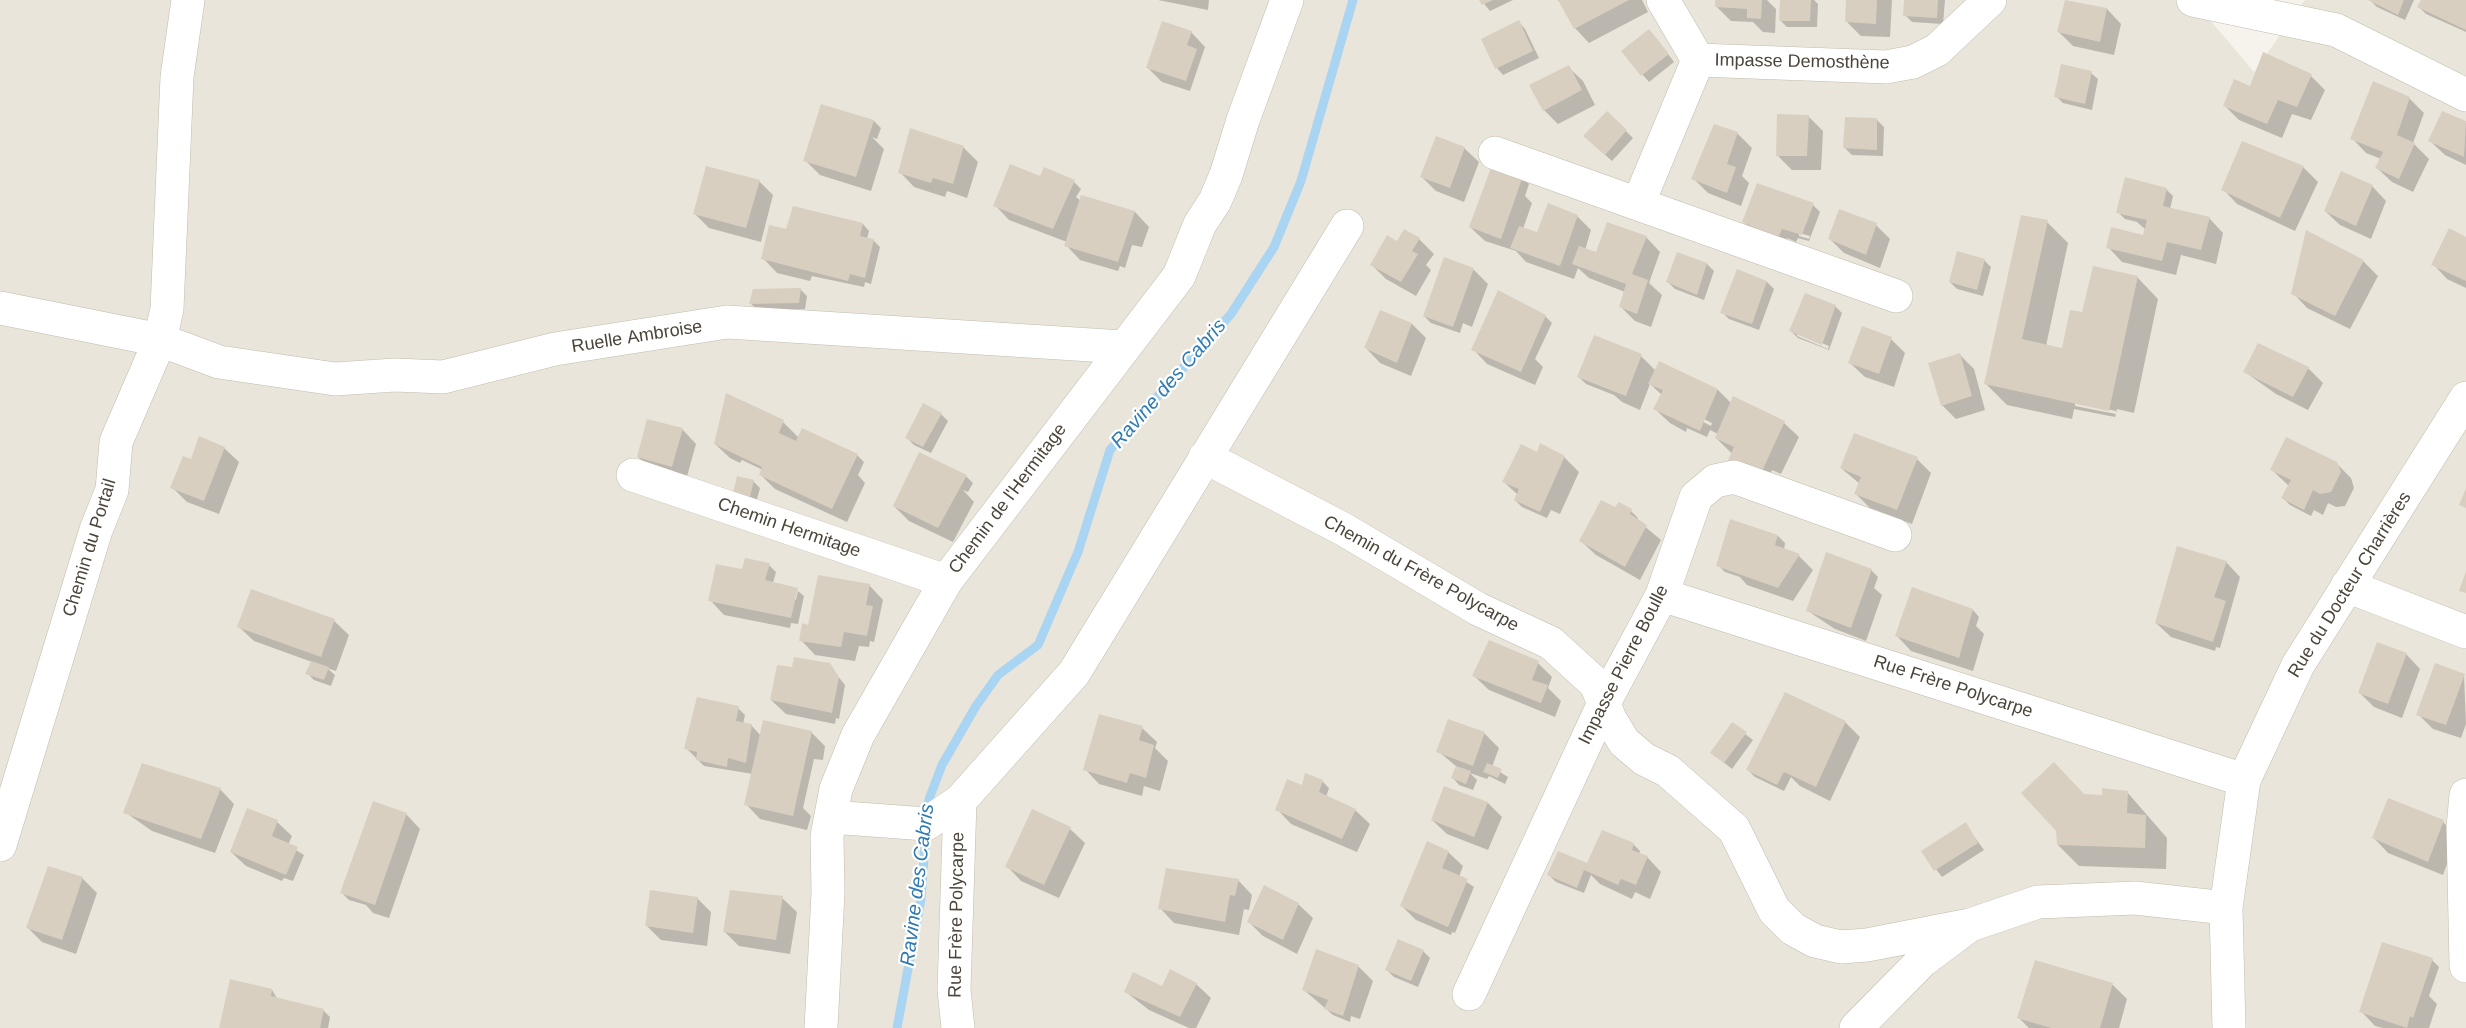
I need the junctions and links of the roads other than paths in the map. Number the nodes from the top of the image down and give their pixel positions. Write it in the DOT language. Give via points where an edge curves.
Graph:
graph roads {
  1 [pos="188,0"];
  2 [pos="1287,0"];
  3 [pos="1663,0"];
  4 [pos="1990,0"];
  5 [pos="2193,0"];
  6 [pos="1698,60"];
  7 [pos="2466,95"];
  8 [pos="1495,153"];
  9 [pos="1638,204"];
  10 [pos="1347,226"];
  11 [pos="1896,296"];
  12 [pos="0,308"];
  13 [pos="160,340"];
  14 [pos="1123,347"];
  15 [pos="2466,398"];
  16 [pos="1205,457"];
  17 [pos="633,475"];
  18 [pos="1895,535"];
  19 [pos="946,581"];
  20 [pos="2347,586"];
  21 [pos="1662,595"];
  22 [pos="2466,632"];
  23 [pos="1605,701"];
  24 [pos="2244,780"];
  25 [pos="2466,795"];
  26 [pos="960,801"];
  27 [pos="831,816"];
  28 [pos="0,845"];
  29 [pos="2226,908"];
  30 [pos="1970,925"];
  31 [pos="2466,966"];
  32 [pos="1469,994"];
  33 [pos="821,1028"];
  34 [pos="958,1028"];
  35 [pos="1856,1028"];
  36 [pos="2229,1028"];
  1 -- 13 [label="street, Chemin du Portail" via="177,77 167,309"];
  2 -- 14 [label="street, Chemin de l'Hermitage" via="1215,201 1200,224 1179,276"];
  3 -- 6 [label="street, Impasse Demosthène"];
  4 -- 6 [label="street, Impasse Demosthène" via="1937,50 1913,62 1886,67"];
  5 -- 7 [label="street" via="2336,30"];
  6 -- 9 [label="street, Impasse Demosthène"];
  8 -- 9 [label="street"];
  9 -- 11 [label="street"];
  10 -- 16 [label="street"];
  12 -- 13 [label="street, Ruelle Ambroise"];
  13 -- 14 [label="street, Ruelle Ambroise" via="219,362 335,380 395,375 443,377 555,349 727,322"];
  13 -- 28 [label="street, Chemin du Portail" via="116,442 111,490"];
  14 -- 19 [label="street, Chemin de l'Hermitage"];
  15 -- 20 [label="street, Rue du Docteur Charrières"];
  16 -- 23 [label="street, Chemin du Frère Polycarpe" via="1343,529 1478,609 1551,643 1584,670"];
  16 -- 26 [label="street" via="1074,673"];
  17 -- 19 [label="street, Chemin Hermitage"];
  18 -- 21 [label="street, Impasse Pierre Boulle" via="1734,477 1715,482 1696,497"];
  19 -- 27 [label="street, Chemin de l'Hermitage" via="858,735 836,789"];
  20 -- 22 [label="street"];
  20 -- 24 [label="street, Rue du Docteur Charrières" via="2298,664"];
  21 -- 23 [label="street, Impasse Pierre Boulle"];
  21 -- 24 [label="street, Rue Frère Polycarpe"];
  23 -- 30 [label="street, Chemin du Frère Polycarpe" via="1610,719 1624,742 1644,759 1668,771 1734,829 1774,910 1792,929 1815,941 1841,947"];
  23 -- 32 [label="street, Impasse Pierre Boulle"];
  24 -- 29 [label="street, Rue du Docteur Charrières"];
  25 -- 31 [label="street"];
  26 -- 27 [label="street" via="926,824"];
  26 -- 34 [label="street, Rue Frère Polycarpe" via="954,990"];
  27 -- 33 [label="street, Chemin de l'Hermitage" via="827,836"];
  29 -- 30 [label="street" via="2135,898 2038,902"];
  29 -- 36 [label="street, Rue du Docteur Charrières"];
  30 -- 35 [label="street" via="1922,961"];
}
